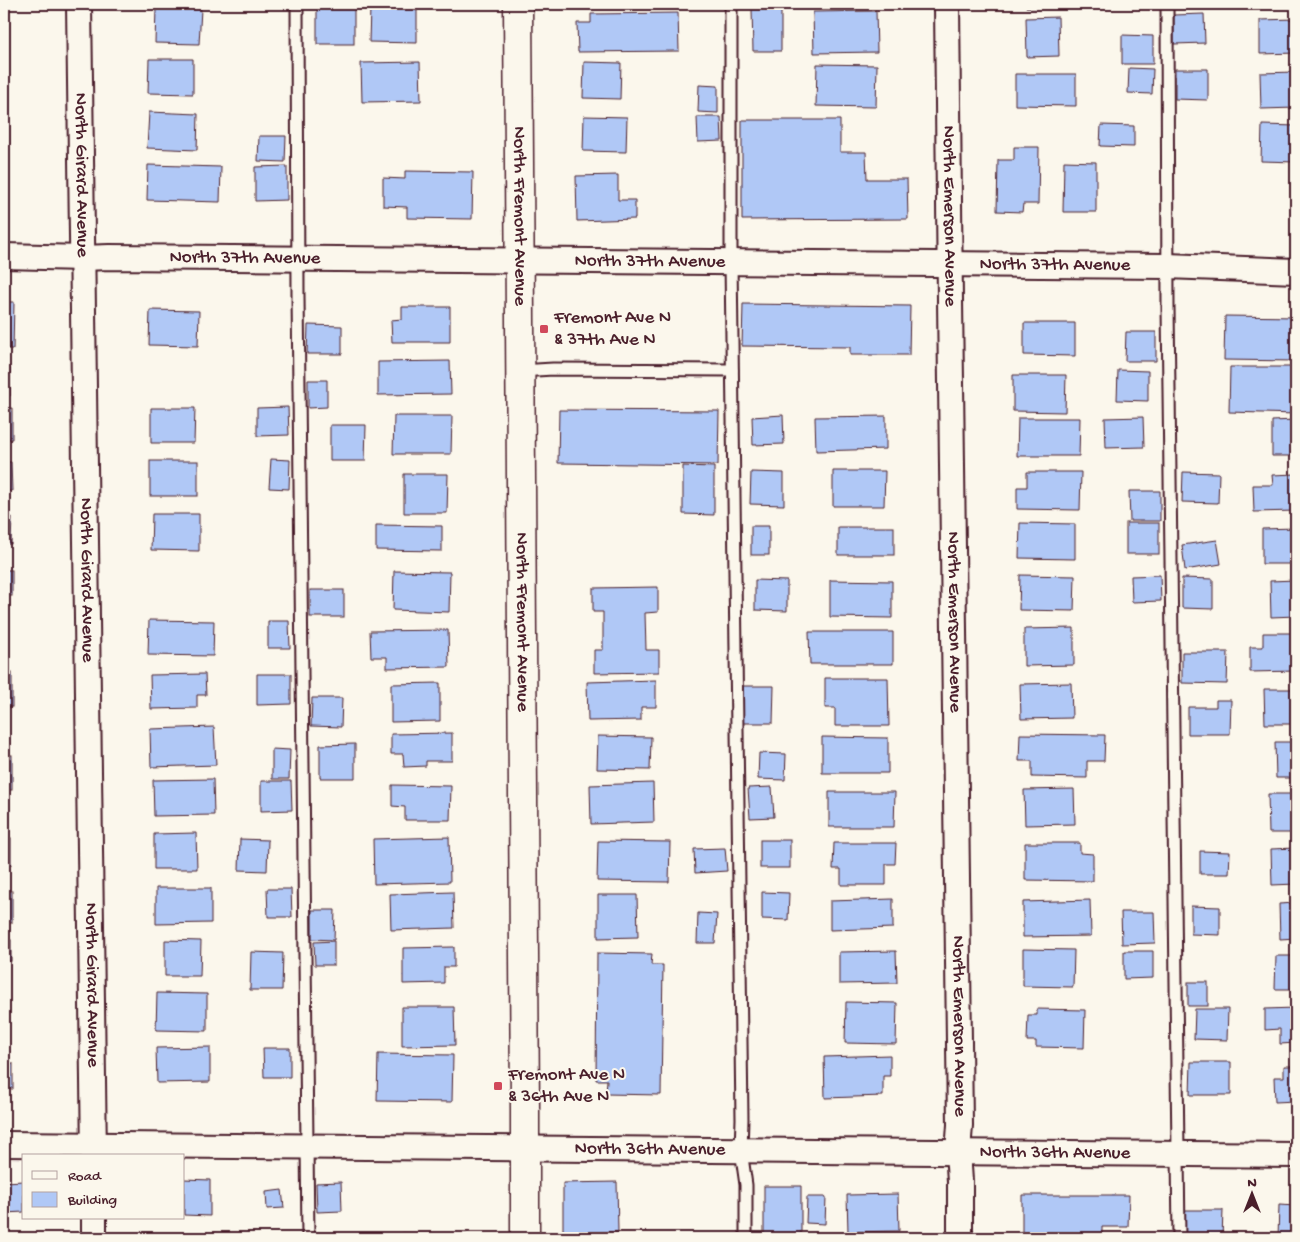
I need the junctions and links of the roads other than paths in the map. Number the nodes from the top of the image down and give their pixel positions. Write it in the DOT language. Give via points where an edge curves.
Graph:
graph roads {
  1 [pos="79,4"];
  2 [pos="297,4"];
  3 [pos="518,4"];
  4 [pos="730,4"];
  5 [pos="948,4"];
  6 [pos="1167,4"];
  7 [pos="4,256"];
  8 [pos="83,258"];
  9 [pos="298,258"];
  10 [pos="520,261"];
  11 [pos="730,262"];
  12 [pos="949,264"];
  13 [pos="1167,266"];
  14 [pos="1296,271"];
  15 [pos="732,370"];
  16 [pos="520,371"];
  17 [pos="4,1144"];
  18 [pos="308,1146"];
  19 [pos="524,1148"];
  20 [pos="741,1150"];
  21 [pos="93,1151"];
  22 [pos="958,1152"];
  23 [pos="1178,1154"];
  24 [pos="1296,1155"];
  25 [pos="94,1220"];
  26 [pos="94,1238"];
  27 [pos="308,1238"];
  28 [pos="524,1238"];
  29 [pos="746,1238"];
  30 [pos="960,1238"];
  31 [pos="1179,1238"];
  1 -- 8 [label="street, North Girard Avenue"];
  2 -- 9 [label="lane"];
  3 -- 10 [label="street, North Fremont Avenue"];
  4 -- 11 [label="lane"];
  5 -- 12 [label="street, North Emerson Avenue"];
  6 -- 13 [label="lane"];
  7 -- 8 [label="street, North 37th Avenue"];
  8 -- 9 [label="street, North 37th Avenue"];
  8 -- 21 [label="street, North Girard Avenue"];
  9 -- 10 [label="street, North 37th Avenue"];
  9 -- 18 [label="lane"];
  10 -- 11 [label="street, North 37th Avenue"];
  10 -- 16 [label="street, North Fremont Avenue"];
  11 -- 12 [label="street, North 37th Avenue"];
  11 -- 15 [label="lane"];
  12 -- 13 [label="street, North 37th Avenue"];
  12 -- 22 [label="street, North Emerson Avenue"];
  13 -- 14 [label="street, North 37th Avenue"];
  13 -- 23 [label="lane"];
  15 -- 16 [label="lane"];
  15 -- 20 [label="lane"];
  16 -- 19 [label="street, North Fremont Avenue"];
  17 -- 21 [label="street, North 36th Avenue"];
  18 -- 19 [label="street, North 36th Avenue"];
  18 -- 21 [label="street, North 36th Avenue"];
  18 -- 27 [label="lane"];
  19 -- 20 [label="street, North 36th Avenue"];
  19 -- 28 [label="street, North Fremont Avenue"];
  20 -- 22 [label="street, North 36th Avenue"];
  20 -- 29 [label="lane" via="746,1185"];
  22 -- 23 [label="street, North 36th Avenue"];
  22 -- 30 [label="street, North Emerson Avenue"];
  23 -- 24 [label="street, North 36th Avenue"];
  23 -- 31 [label="lane"];
  25 -- 26 [label="street"];
}
